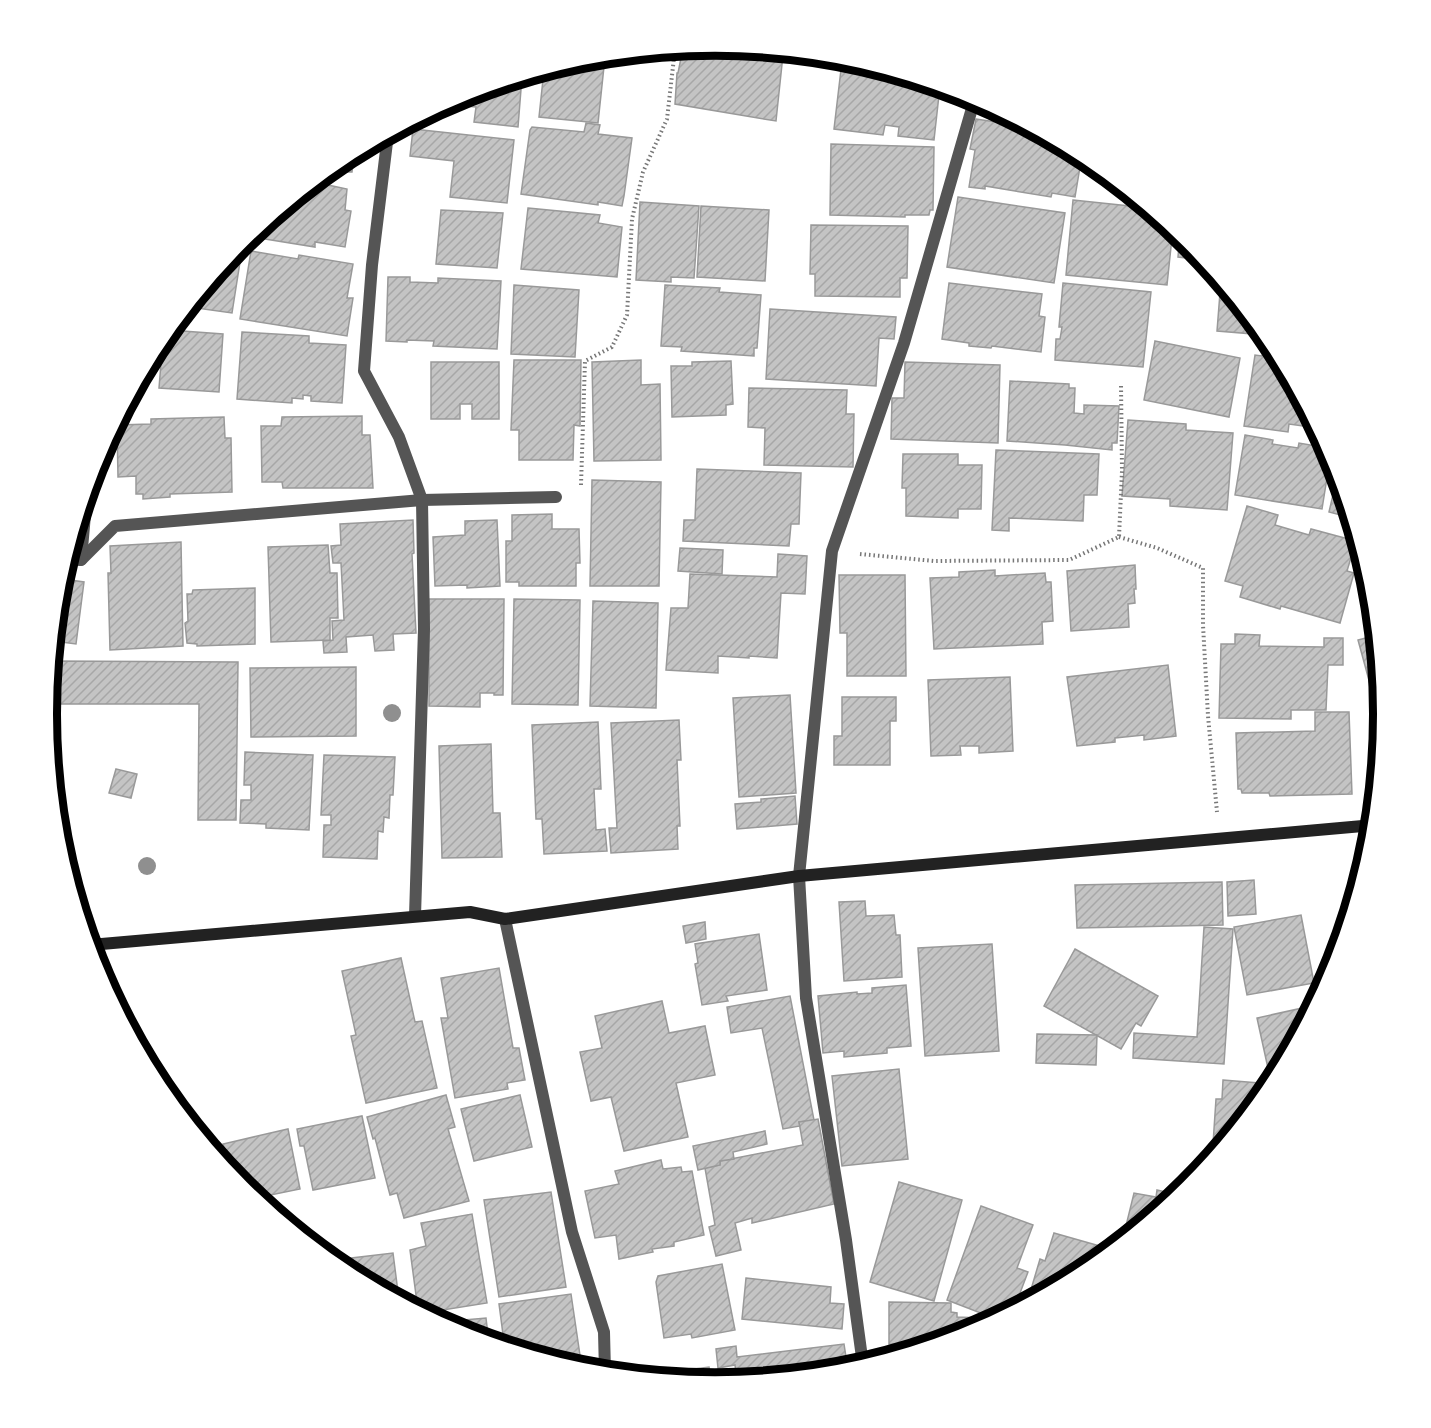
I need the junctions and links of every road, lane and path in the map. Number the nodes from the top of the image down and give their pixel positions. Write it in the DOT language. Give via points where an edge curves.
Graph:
graph roads {
  1 [pos="674,57"];
  2 [pos="972,108"];
  3 [pos="387,144"];
  4 [pos="1121,385"];
  5 [pos="556,497"];
  6 [pos="422,500"];
  7 [pos="84,529"];
  8 [pos="1119,537"];
  9 [pos="832,551"];
  10 [pos="76,560"];
  11 [pos="81,560"];
  12 [pos="1364,826"];
  13 [pos="1220,839"];
  14 [pos="799,876"];
  15 [pos="415,916"];
  16 [pos="505,919"];
  17 [pos="99,944"];
  18 [pos="862,1356"];
  19 [pos="605,1363"];
  1 -- 5 [label="path" via="667,118 643,172 632,219 627,315 612,347 585,361 582,485"];
  2 -- 9 [label="street" via="904,343"];
  3 -- 6 [label="street" via="364,370 399,437"];
  4 -- 8 [label="path"];
  5 -- 6 [label="street"];
  6 -- 11 [label="street" via="115,526"];
  6 -- 15 [label="street" via="424,629"];
  7 -- 11 [label="street"];
  8 -- 9 [label="path" via="1069,560 934,561"];
  8 -- 13 [label="path" via="1203,568 1208,716"];
  9 -- 14 [label="street"];
  10 -- 11 [label="street"];
  12 -- 13 [label="street"];
  13 -- 14 [label="street"];
  14 -- 16 [label="street"];
  14 -- 18 [label="street" via="806,998"];
  15 -- 16 [label="street" via="470,912"];
  15 -- 17 [label="street"];
  16 -- 19 [label="street" via="572,1232 604,1332"];
}
